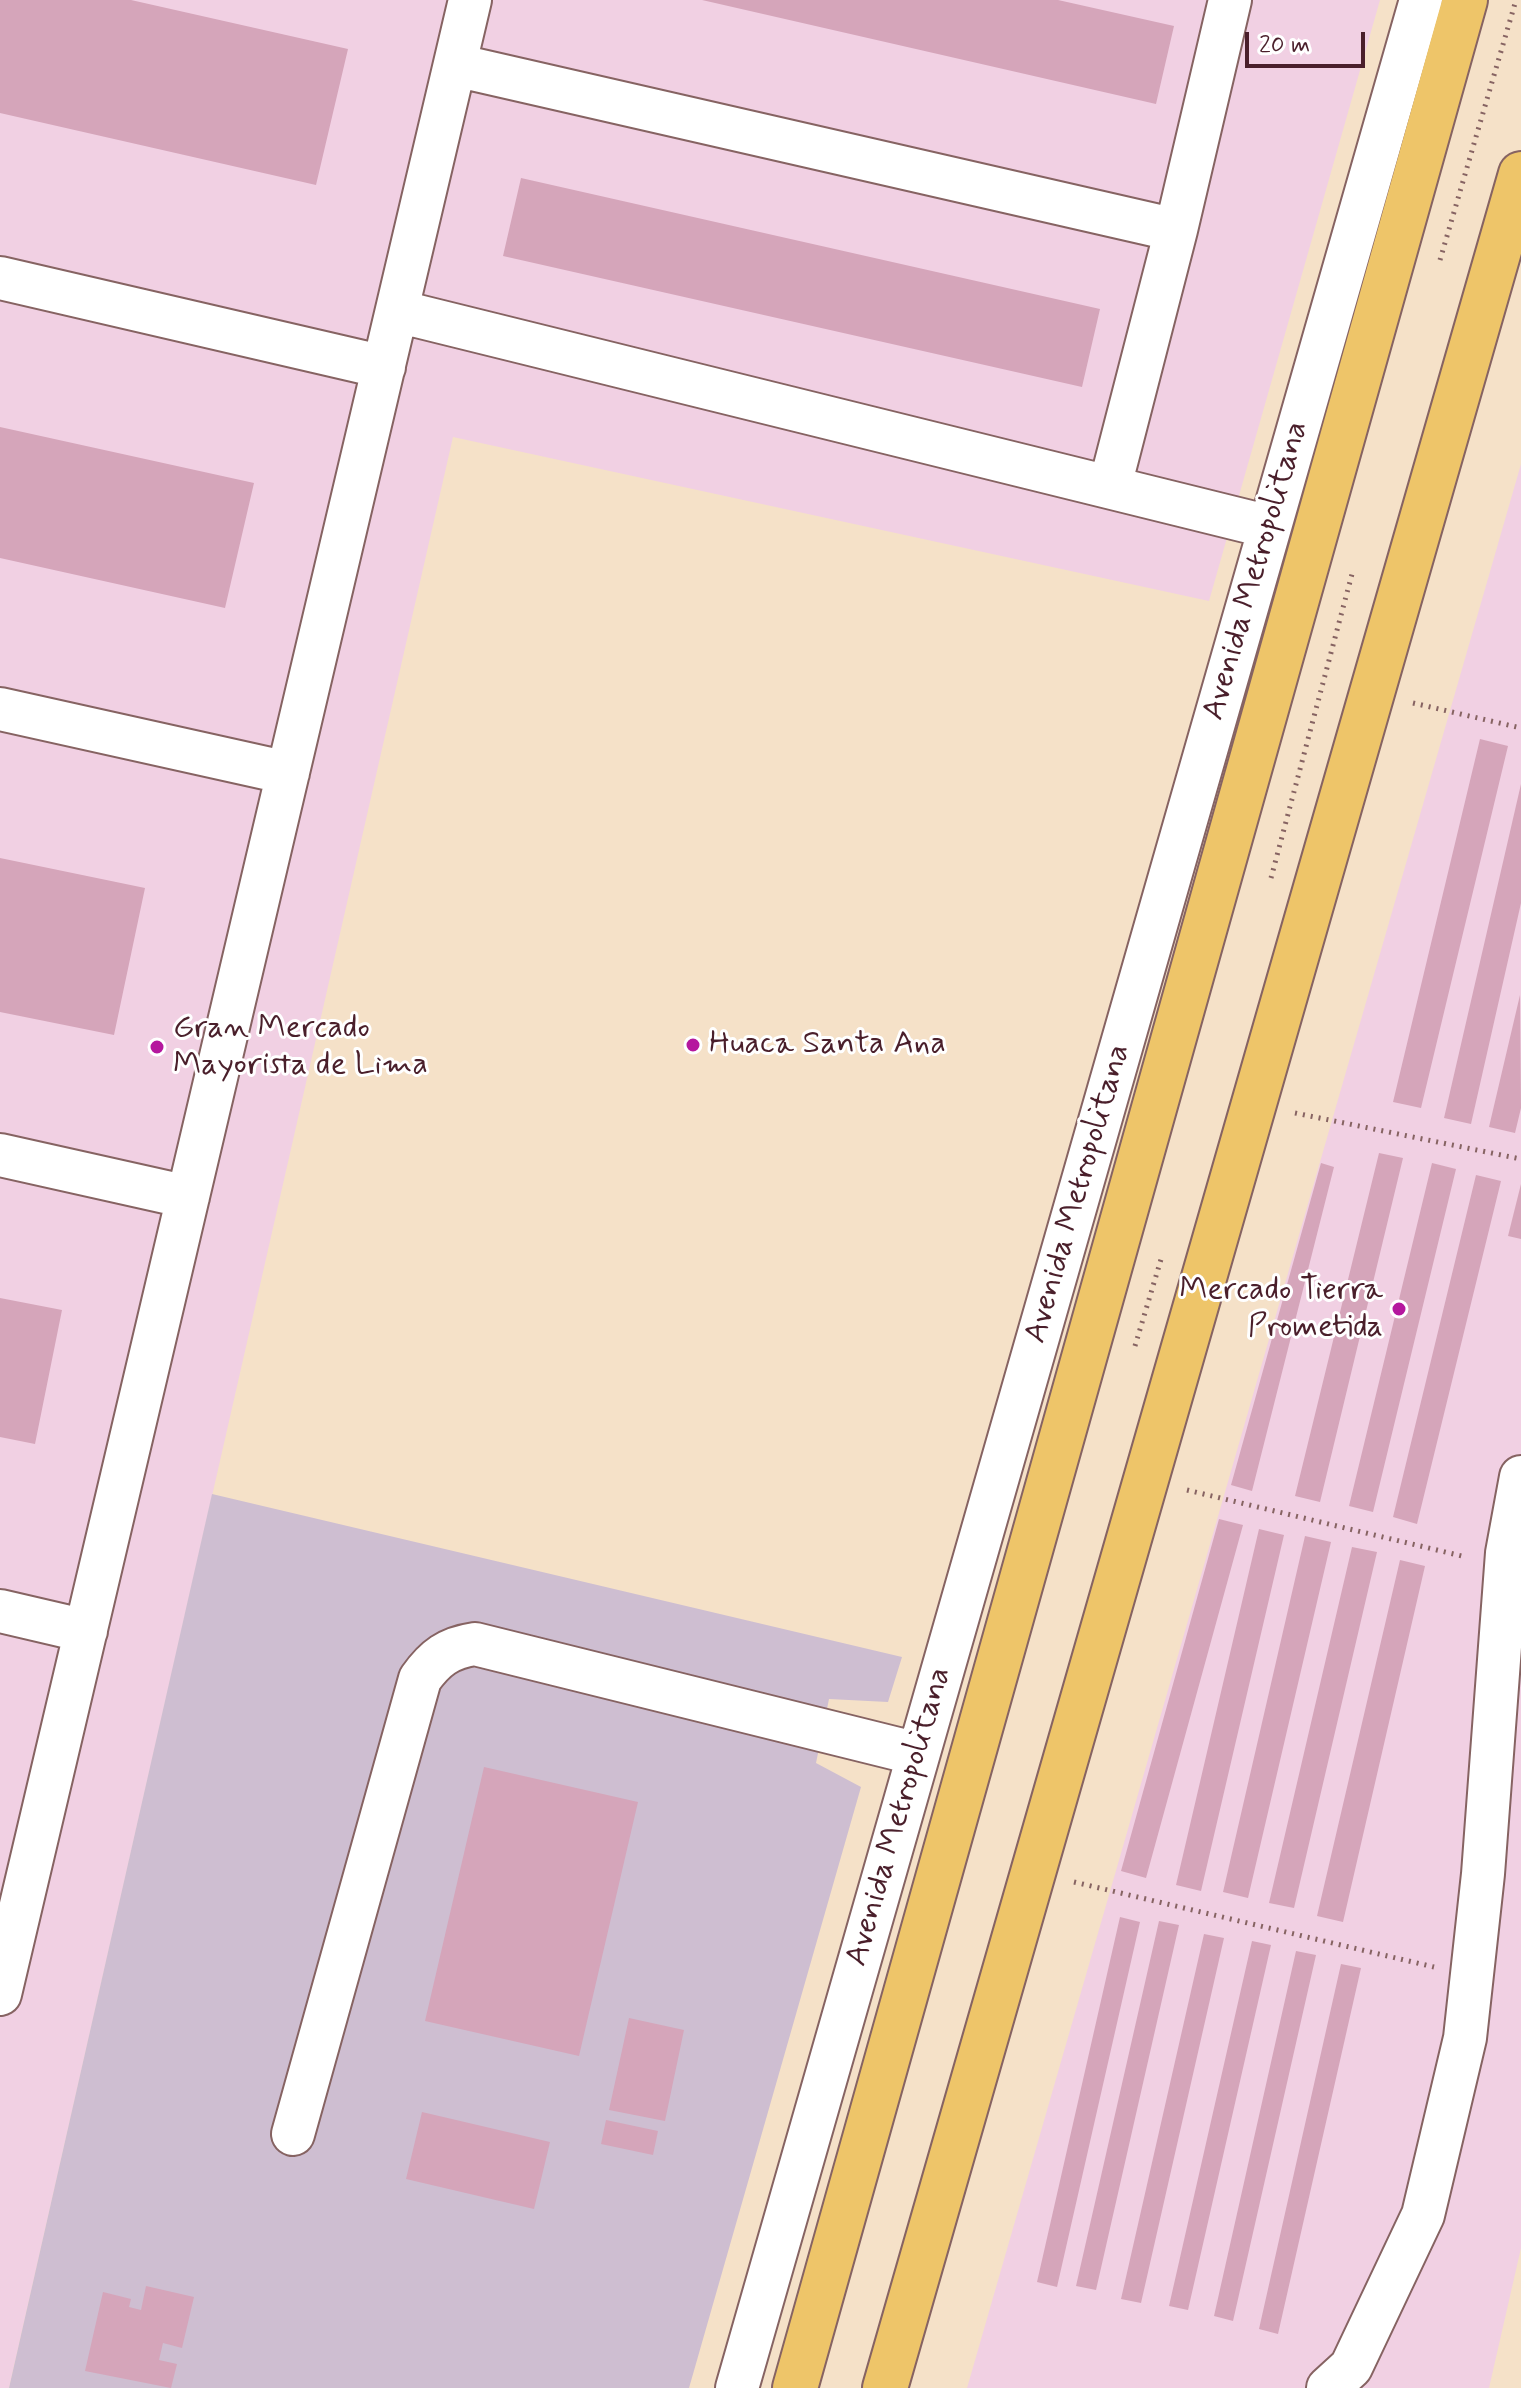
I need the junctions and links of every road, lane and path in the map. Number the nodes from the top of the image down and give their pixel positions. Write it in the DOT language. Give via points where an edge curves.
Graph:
graph roads {
  1 [pos="470,0"];
  2 [pos="1230,0"];
  3 [pos="1421,0"];
  4 [pos="1465,0"];
  5 [pos="455,65"];
  6 [pos="1521,174"];
  7 [pos="1176,230"];
  8 [pos="0,278"];
  9 [pos="397,311"];
  10 [pos="384,367"];
  11 [pos="1110,486"];
  12 [pos="1270,527"];
  13 [pos="1372,694"];
  14 [pos="0,709"];
  15 [pos="1521,728"];
  16 [pos="288,773"];
  17 [pos="1254,1105"];
  18 [pos="0,1155"];
  19 [pos="1521,1159"];
  20 [pos="188,1197"];
  21 [pos="1521,1477"];
  22 [pos="1146,1480"];
  23 [pos="1506,1566"];
  24 [pos="0,1611"];
  25 [pos="86,1631"];
  26 [pos="918,1754"];
  27 [pos="1033,1873"];
  28 [pos="1472,1976"];
  29 [pos="0,1994"];
  30 [pos="293,2134"];
  31 [pos="737,2388"];
  32 [pos="795,2388"];
  33 [pos="885,2388"];
  34 [pos="1328,2388"];
  1 -- 5 [label="street"];
  2 -- 7 [label="street"];
  3 -- 12 [label="street, Avenida Metropolitana"];
  4 -- 32 [label="main road, Avenida Metropolitana"];
  5 -- 7 [label="street"];
  5 -- 9 [label="street"];
  6 -- 13 [label="main road"];
  7 -- 11 [label="street"];
  8 -- 10 [label="street"];
  9 -- 10 [label="street"];
  9 -- 11 [label="street"];
  10 -- 16 [label="street"];
  11 -- 12 [label="street"];
  12 -- 26 [label="street, Avenida Metropolitana"];
  13 -- 15 [label="path"];
  13 -- 17 [label="main road"];
  14 -- 16 [label="street"];
  16 -- 20 [label="street"];
  17 -- 19 [label="path"];
  17 -- 22 [label="main road"];
  18 -- 20 [label="street"];
  20 -- 25 [label="street"];
  21 -- 23 [label="street"];
  22 -- 23 [label="path"];
  22 -- 27 [label="main road"];
  23 -- 28 [label="street"];
  24 -- 25 [label="street"];
  25 -- 29 [label="street"];
  26 -- 30 [label="street" via="475,1644 453,1647 420,1679"];
  26 -- 31 [label="street, Avenida Metropolitana"];
  27 -- 28 [label="path"];
  27 -- 33 [label="main road"];
  28 -- 34 [label="street" via="1465,2038 1423,2215 1351,2367"];
}
